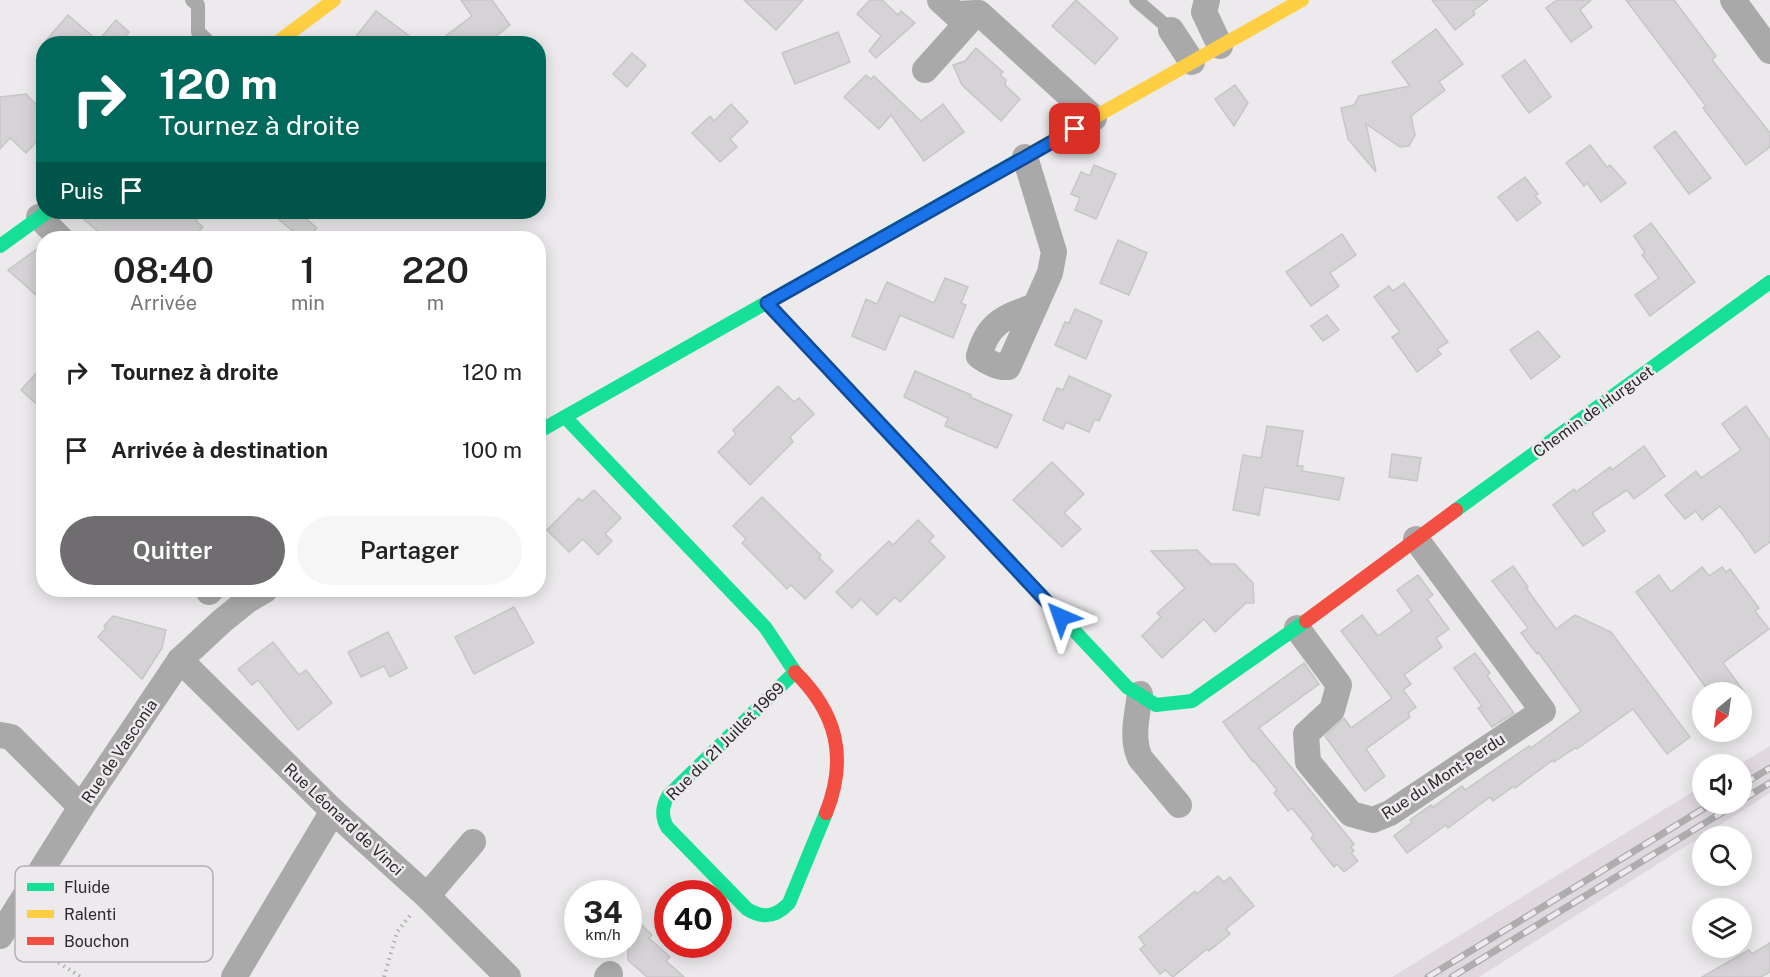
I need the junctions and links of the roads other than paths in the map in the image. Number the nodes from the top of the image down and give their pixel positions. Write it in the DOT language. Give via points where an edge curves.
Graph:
graph roads {
  1 [pos="192,0"];
  2 [pos="334,0"];
  3 [pos="940,0"];
  4 [pos="1136,0"];
  5 [pos="1207,0"];
  6 [pos="1302,0"];
  7 [pos="1733,0"];
  8 [pos="976,13"];
  9 [pos="1171,30"];
  10 [pos="202,36"];
  11 [pos="286,36"];
  12 [pos="1220,46"];
  13 [pos="1770,51"];
  14 [pos="1192,62"];
  15 [pos="925,70"];
  16 [pos="1094,118"];
  17 [pos="1025,157"];
  18 [pos="36,218"];
  19 [pos="4,236"];
  20 [pos="1770,282"];
  21 [pos="767,303"];
  22 [pos="1035,306"];
  23 [pos="565,417"];
  24 [pos="546,428"];
  25 [pos="1416,539"];
  26 [pos="253,597"];
  27 [pos="1297,628"];
  28 [pos="180,660"];
  29 [pos="795,672"];
  30 [pos="1148,699"];
  31 [pos="0,735"];
  32 [pos="1179,805"];
  33 [pos="81,807"];
  34 [pos="333,811"];
  35 [pos="473,842"];
  36 [pos="44,866"];
  37 [pos="427,896"];
  38 [pos="15,911"];
  39 [pos="2,932"];
  40 [pos="234,977"];
  41 [pos="508,977"];
  1 -- 10 [label="lane" via="198,5 198,32"];
  2 -- 11 [label="street"];
  3 -- 8 [label="street" via="955,14"];
  4 -- 9 [label="lane"];
  5 -- 12 [label="street" via="1204,12"];
  6 -- 12 [label="street"];
  7 -- 13 [label="street"];
  8 -- 15 [label="street"];
  8 -- 16 [label="street"];
  9 -- 14 [label="street"];
  12 -- 14 [label="street"];
  14 -- 16 [label="street"];
  16 -- 17 [label="street"];
  17 -- 21 [label="street"];
  17 -- 22 [label="street" via="1054,252 1050,273"];
  18 -- 19 [label="street"];
  20 -- 25 [label="street, Chemin de Hurguet"];
  21 -- 23 [label="street"];
  21 -- 30 [label="street" via="1127,687"];
  23 -- 24 [label="street"];
  23 -- 29 [label="street, Rue du 21 Juillet 1969" via="765,627"];
  25 -- 27 [label="street, Chemin de Hurguet"];
  25 -- 27 [label="street, Rue du Mont-Perdu" via="1543,711 1390,813 1373,820 1351,814 1308,762 1306,734 1332,710 1339,685"];
  26 -- 28 [label="street, Rue de Vasconia"];
  27 -- 30 [label="street, Chemin de Hurguet" via="1192,701"];
  28 -- 33 [label="street, Rue de Vasconia"];
  28 -- 34 [label="street, Rue Léonard de Vinci"];
  29 -- 29 [label="street, Rue du 21 Juillet 1969" via="668,796 661,813 665,826 747,909 761,916 777,914 789,903 831,801 837,772 830,717 822,701"];
  30 -- 32 [label="street" via="1135,737 1136,750"];
  31 -- 33 [label="street" via="11,737"];
  33 -- 36 [label="street, Rue de Vasconia"];
  34 -- 37 [label="street, Rue Léonard de Vinci"];
  34 -- 40 [label="street"];
  35 -- 37 [label="street"];
  37 -- 41 [label="street, Rue Léonard de Vinci"];
  38 -- 39 [label="street, Rue de Vasconia"];
}
